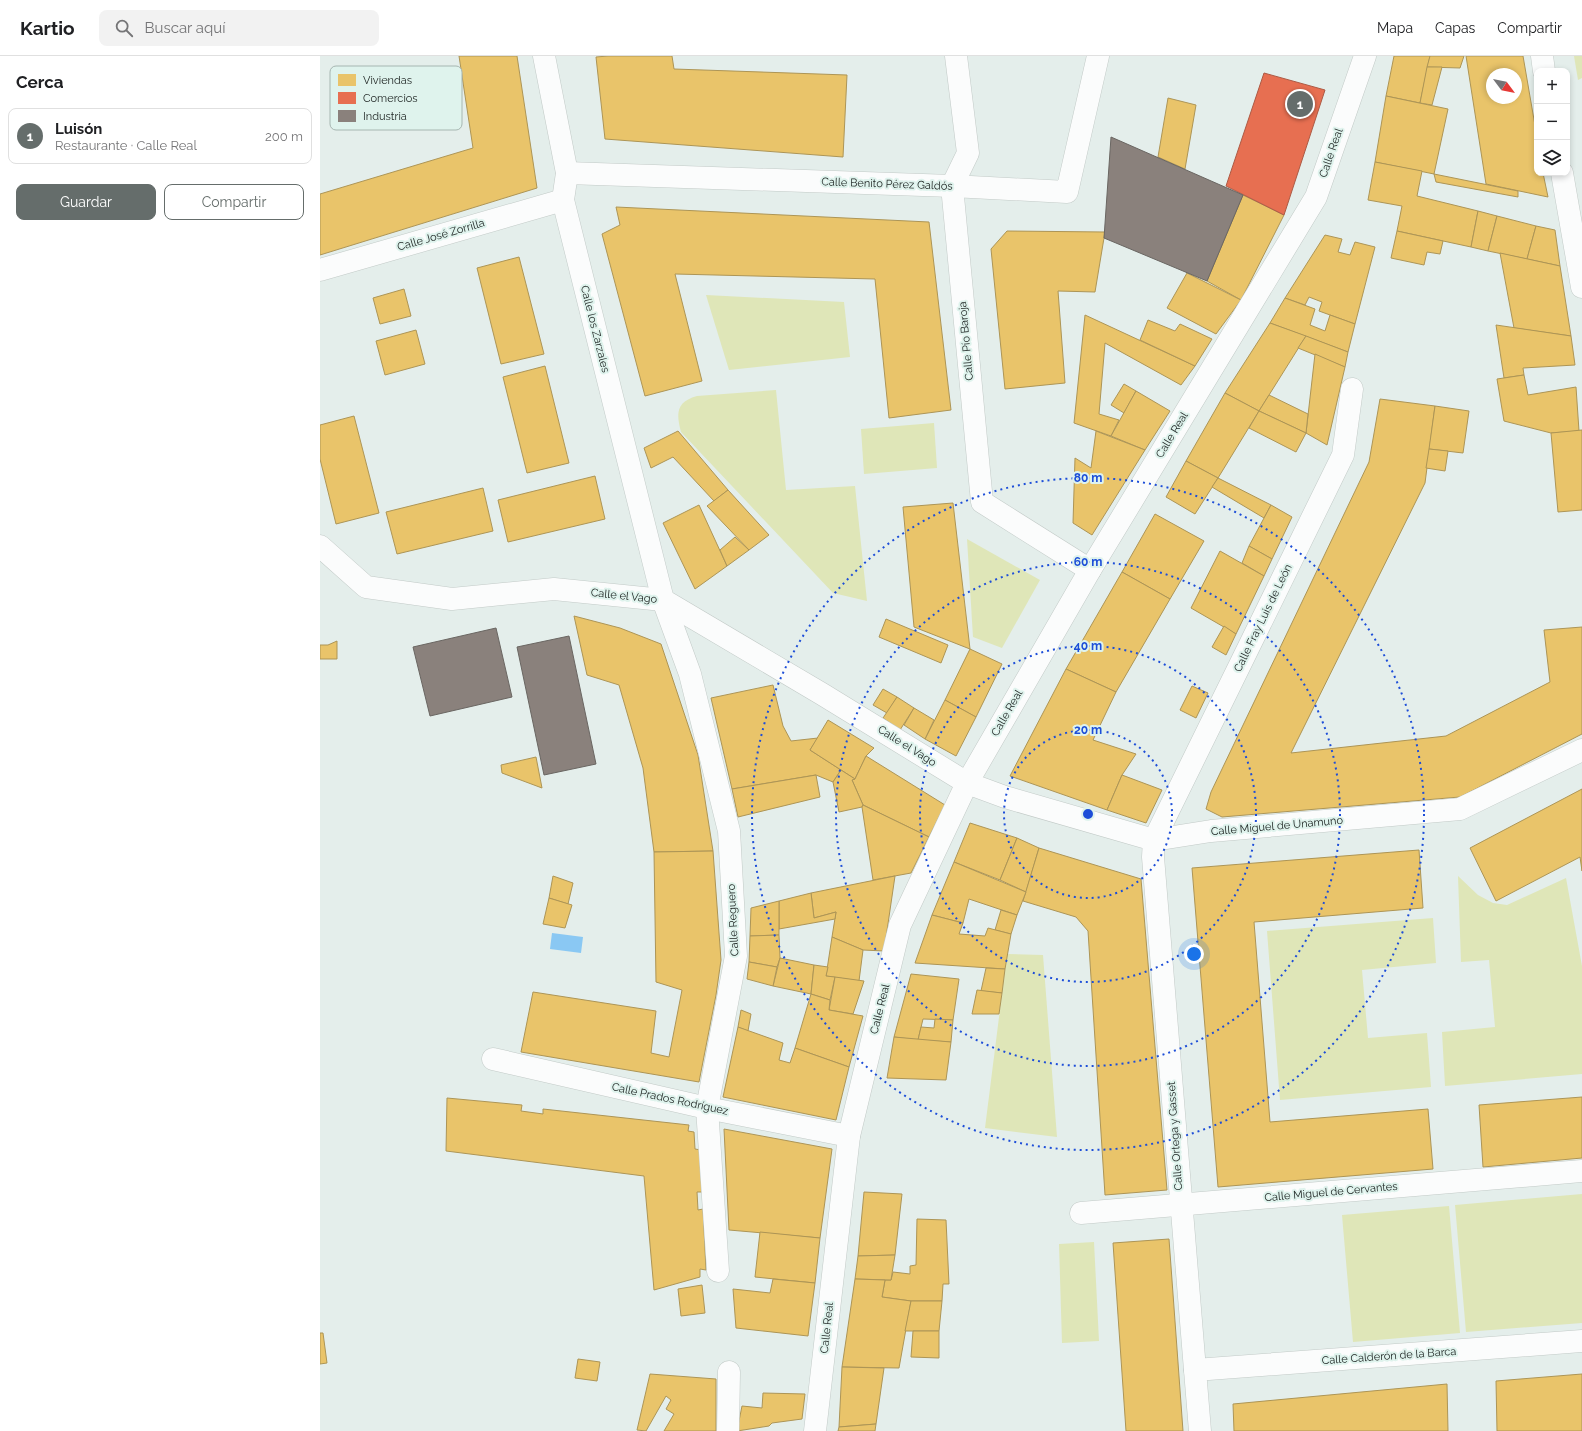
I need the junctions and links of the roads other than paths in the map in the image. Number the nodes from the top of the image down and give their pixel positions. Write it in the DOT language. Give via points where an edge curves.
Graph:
graph roads {
  1 [pos="544,56"];
  2 [pos="956,56"];
  3 [pos="1098,56"];
  4 [pos="1365,56"];
  5 [pos="1542,56"];
  6 [pos="1544,68"];
  7 [pos="567,173"];
  8 [pos="1563,176"];
  9 [pos="952,186"];
  10 [pos="563,200"];
  11 [pos="320,270"];
  12 [pos="1582,287"];
  13 [pos="1352,389"];
  14 [pos="320,546"];
  15 [pos="1090,570"];
  16 [pos="663,600"];
  17 [pos="1582,750"];
  18 [pos="967,783"];
  19 [pos="1154,840"];
  20 [pos="493,1059"];
  21 [pos="707,1108"];
  22 [pos="849,1136"];
  23 [pos="1582,1171"];
  24 [pos="1181,1205"];
  25 [pos="1081,1213"];
  26 [pos="718,1271"];
  27 [pos="1582,1341"];
  28 [pos="1195,1370"];
  29 [pos="728,1372"];
  30 [pos="728,1431"];
  31 [pos="815,1431"];
  32 [pos="1200,1431"];
  1 -- 7 [label="street, Calle los Zarzales"];
  2 -- 9 [label="street" via="968,153"];
  3 -- 9 [label="street, Calle Benito Pérez Galdós" via="1068,192"];
  4 -- 15 [label="street, Calle Real" via="1316,197"];
  5 -- 6 [label="street"];
  7 -- 9 [label="street, Calle Benito Pérez Galdós"];
  7 -- 10 [label="street, Calle los Zarzales"];
  8 -- 12 [label="street"];
  9 -- 15 [label="street, Calle Pío Baroja" via="982,502"];
  10 -- 11 [label="street, Calle José Zorrilla"];
  10 -- 16 [label="street, Calle los Zarzales"];
  13 -- 19 [label="street, Calle Fray Luis de León" via="1343,455"];
  14 -- 16 [label="street, Calle el Vago" via="366,588 452,598 554,589"];
  15 -- 18 [label="street, Calle Real"];
  16 -- 18 [label="street, Calle el Vago"];
  16 -- 21 [label="street, Calle Reguero" via="690,674 729,830 736,956"];
  17 -- 19 [label="street, Calle Miguel de Unamuno" via="1460,809 1211,831"];
  18 -- 19 [label="street, Calle Miguel de Unamuno" via="1005,797"];
  18 -- 22 [label="street, Calle Real" via="900,925"];
  19 -- 24 [label="street, Calle Ortega y Gasset" via="1153,857"];
  20 -- 21 [label="street, Calle Prados Rodríguez"];
  21 -- 22 [label="street, Calle Prados Rodríguez"];
  21 -- 26 [label="street, Calle Reguero"];
  22 -- 31 [label="street, Calle Real"];
  23 -- 24 [label="street, Calle Miguel de Cervantes"];
  24 -- 25 [label="street, Calle Miguel de Cervantes"];
  24 -- 28 [label="street, Calle Ortega y Gasset"];
  27 -- 28 [label="street, Calle Calderón de la Barca"];
  28 -- 32 [label="street, Calle Ortega y Gasset"];
  29 -- 30 [label="street"];
}
